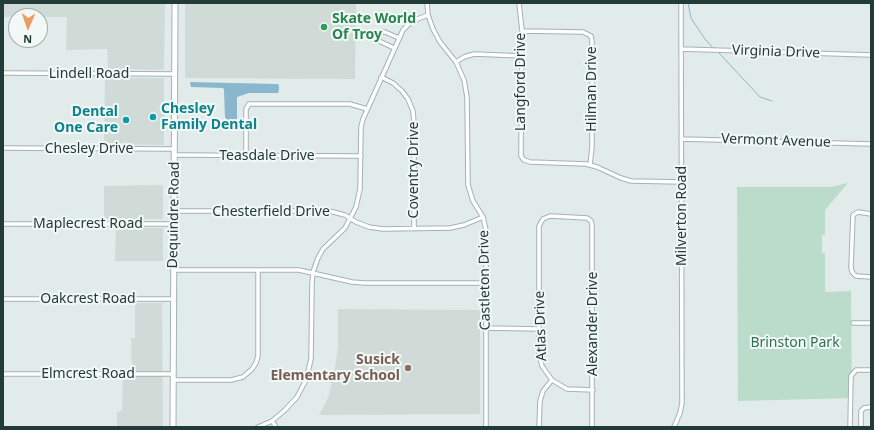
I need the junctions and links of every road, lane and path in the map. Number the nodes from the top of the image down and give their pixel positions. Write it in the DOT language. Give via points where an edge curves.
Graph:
graph roads {
  1 [pos="175,3"];
  2 [pos="427,3"];
  3 [pos="519,3"];
  4 [pos="681,3"];
  5 [pos="428,15"];
  6 [pos="522,31"];
  7 [pos="399,38"];
  8 [pos="394,48"];
  9 [pos="681,49"];
  10 [pos="871,55"];
  11 [pos="522,56"];
  12 [pos="456,62"];
  13 [pos="3,73"];
  14 [pos="175,74"];
  15 [pos="382,77"];
  16 [pos="367,109"];
  17 [pos="681,139"];
  18 [pos="871,144"];
  19 [pos="3,148"];
  20 [pos="174,149"];
  21 [pos="174,155"];
  22 [pos="246,156"];
  23 [pos="361,156"];
  24 [pos="590,165"];
  25 [pos="682,182"];
  26 [pos="174,211"];
  27 [pos="871,214"];
  28 [pos="483,217"];
  29 [pos="351,219"];
  30 [pos="543,219"];
  31 [pos="3,224"];
  32 [pos="174,224"];
  33 [pos="414,229"];
  34 [pos="173,270"];
  35 [pos="258,270"];
  36 [pos="313,272"];
  37 [pos="871,277"];
  38 [pos="486,283"];
  39 [pos="3,299"];
  40 [pos="173,299"];
  41 [pos="853,323"];
  42 [pos="871,323"];
  43 [pos="486,328"];
  44 [pos="539,328"];
  45 [pos="871,370"];
  46 [pos="3,374"];
  47 [pos="173,374"];
  48 [pos="173,380"];
  49 [pos="552,380"];
  50 [pos="592,390"];
  51 [pos="871,407"];
  52 [pos="272,421"];
  53 [pos="173,427"];
  54 [pos="258,427"];
  55 [pos="276,427"];
  56 [pos="486,427"];
  57 [pos="539,427"];
  58 [pos="592,427"];
  59 [pos="674,427"];
  60 [pos="850,427"];
  61 [pos="861,427"];
  1 -- 14 [label="main road, Dequindre Road"];
  2 -- 5 [label="street, Castleton Drive"];
  3 -- 6 [label="street, Langford Drive"];
  4 -- 9 [label="street, Milverton Road"];
  5 -- 7 [label="street" via="412,21"];
  5 -- 12 [label="street, Castleton Drive" via="436,35"];
  6 -- 11 [label="street, Langford Drive"];
  6 -- 24 [label="street, Hilman Drive" via="583,32 591,36"];
  7 -- 8 [label="street"];
  7 -- 8 [label="street" via="385,32 379,34 379,41"];
  8 -- 15 [label="street"];
  9 -- 10 [label="street, Virginia Drive"];
  9 -- 17 [label="street, Milverton Road"];
  11 -- 12 [label="street" via="474,54"];
  11 -- 24 [label="street, Langford Drive" via="521,156 530,162"];
  12 -- 28 [label="street, Castleton Drive" via="464,80 467,97 469,190"];
  13 -- 14 [label="street, Lindell Road"];
  14 -- 20 [label="main road, Dequindre Road"];
  15 -- 16 [label="street"];
  15 -- 33 [label="street, Coventry Drive" via="402,91 413,111"];
  16 -- 22 [label="street" via="350,104 249,104 246,109"];
  16 -- 23 [label="street" via="361,127"];
  17 -- 18 [label="street, Vermont Avenue"];
  17 -- 25 [label="street, Milverton Road"];
  19 -- 20 [label="street, Chesley Drive"];
  20 -- 21 [label="main road, Dequindre Road"];
  21 -- 22 [label="street, Teasdale Drive"];
  21 -- 26 [label="main road, Dequindre Road"];
  22 -- 23 [label="street, Teasdale Drive"];
  23 -- 29 [label="street" via="359,197"];
  24 -- 25 [label="street" via="631,181"];
  25 -- 59 [label="street, Milverton Road" via="682,401"];
  26 -- 29 [label="street, Chesterfield Drive" via="329,211 338,212"];
  26 -- 32 [label="main road, Dequindre Road"];
  27 -- 37 [label="street" via="853,215 851,267 853,273 858,276"];
  28 -- 33 [label="street, Chesterfield Drive" via="450,228"];
  28 -- 38 [label="street, Castleton Drive" via="486,230"];
  29 -- 33 [label="street, Chesterfield Drive" via="375,229"];
  29 -- 36 [label="street" via="323,249"];
  30 -- 44 [label="street, Atlas Drive" via="540,223"];
  30 -- 50 [label="street, Alexander Drive" via="550,216 582,217 591,221"];
  31 -- 32 [label="street, Maplecrest Road"];
  32 -- 34 [label="main road, Dequindre Road"];
  34 -- 35 [label="street"];
  34 -- 40 [label="main road, Dequindre Road"];
  35 -- 36 [label="street"];
  35 -- 48 [label="street" via="258,356 252,369 234,379"];
  36 -- 38 [label="street" via="364,283"];
  36 -- 52 [label="street" via="311,359 308,374 294,401"];
  38 -- 43 [label="street, Castleton Drive"];
  39 -- 40 [label="street, Oakcrest Road"];
  40 -- 47 [label="main road, Dequindre Road"];
  41 -- 42 [label="street"];
  43 -- 44 [label="street"];
  43 -- 56 [label="street, Castleton Drive"];
  44 -- 49 [label="street, Atlas Drive" via="540,360 544,371"];
  45 -- 60 [label="street" via="856,370 851,376"];
  46 -- 47 [label="street, Elmcrest Road"];
  47 -- 48 [label="main road, Dequindre Road"];
  48 -- 53 [label="main road, Dequindre Road"];
  49 -- 50 [label="street" via="567,389"];
  49 -- 57 [label="street, Atlas Drive" via="543,391 540,401"];
  50 -- 58 [label="street, Alexander Drive"];
  51 -- 61 [label="street" via="861,411"];
  52 -- 54 [label="street"];
  52 -- 55 [label="street"];
}
